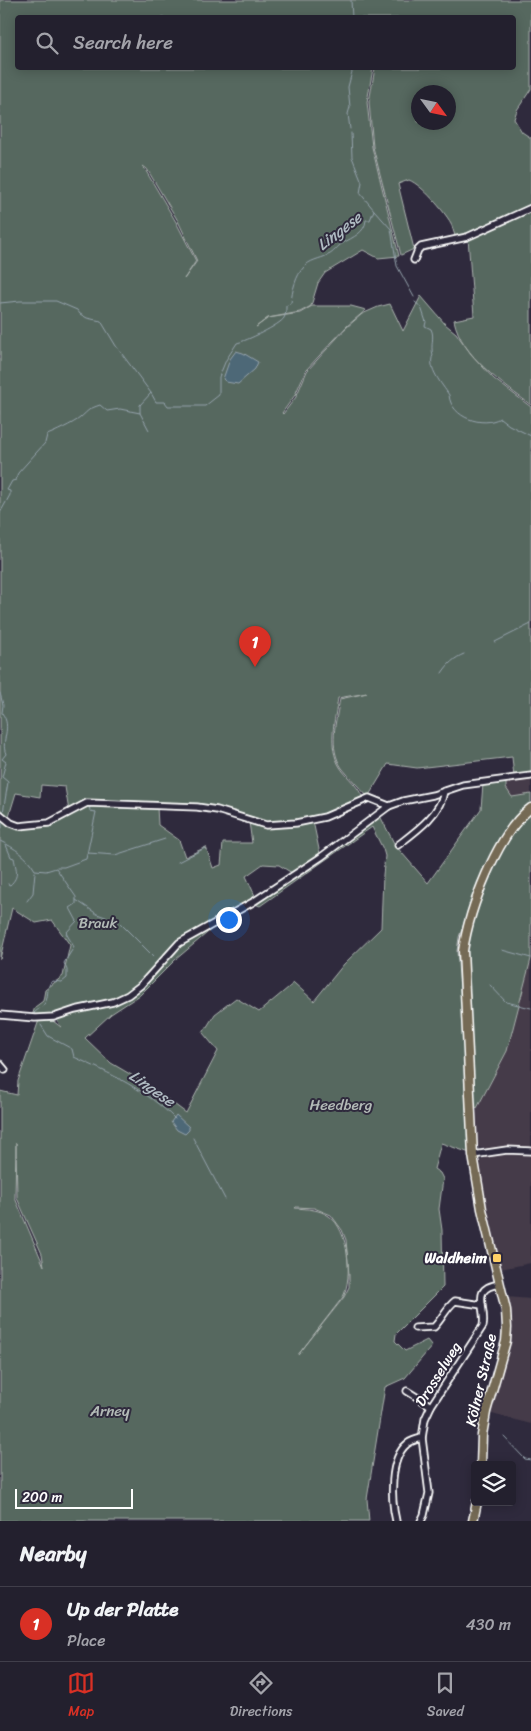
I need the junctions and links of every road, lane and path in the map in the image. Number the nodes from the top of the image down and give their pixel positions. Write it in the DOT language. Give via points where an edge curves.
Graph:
graph roads {
  1 [pos="531,208"];
  2 [pos="414,260"];
  3 [pos="531,776"];
  4 [pos="444,791"];
  5 [pos="389,806"];
  6 [pos="531,808"];
  7 [pos="0,814"];
  8 [pos="398,846"];
  9 [pos="0,1015"];
  10 [pos="0,1064"];
  11 [pos="5,1070"];
  12 [pos="531,1151"];
  13 [pos="473,1155"];
  14 [pos="500,1284"];
  15 [pos="482,1305"];
  16 [pos="415,1328"];
  17 [pos="407,1391"];
  18 [pos="431,1406"];
  19 [pos="422,1438"];
  20 [pos="481,1461"];
  21 [pos="476,1506"];
  22 [pos="396,1521"];
  23 [pos="420,1521"];
  24 [pos="473,1521"];
  1 -- 2 [label="street" via="467,237 421,247"];
  3 -- 4 [label="street" via="463,785"];
  4 -- 5 [label="street"];
  4 -- 8 [label="street" via="435,811"];
  5 -- 7 [label="street" via="369,798 325,817 266,825 196,807 87,803 49,823 19,826"];
  5 -- 9 [label="street" via="253,902 179,943 142,985 128,995 54,1017"];
  6 -- 13 [label="main road, Kölner Straße" via="516,823 496,855 465,939 463,963"];
  10 -- 11 [label="street"];
  12 -- 13 [label="street" via="507,1150"];
  13 -- 14 [label="main road, Kölner Straße"];
  14 -- 15 [label="street, Drosselweg" via="484,1290"];
  14 -- 20 [label="main road, Kölner Straße" via="508,1328 486,1412"];
  15 -- 16 [label="street" via="455,1301 434,1327"];
  15 -- 18 [label="street, Drosselweg" via="483,1326"];
  17 -- 18 [label="street"];
  18 -- 19 [label="street, Drosselweg" via="425,1418"];
  19 -- 22 [label="street" via="407,1444 400,1452 394,1470 392,1502"];
  19 -- 23 [label="street, Drosselweg" via="428,1493"];
  21 -- 24 [label="main road"];
}
